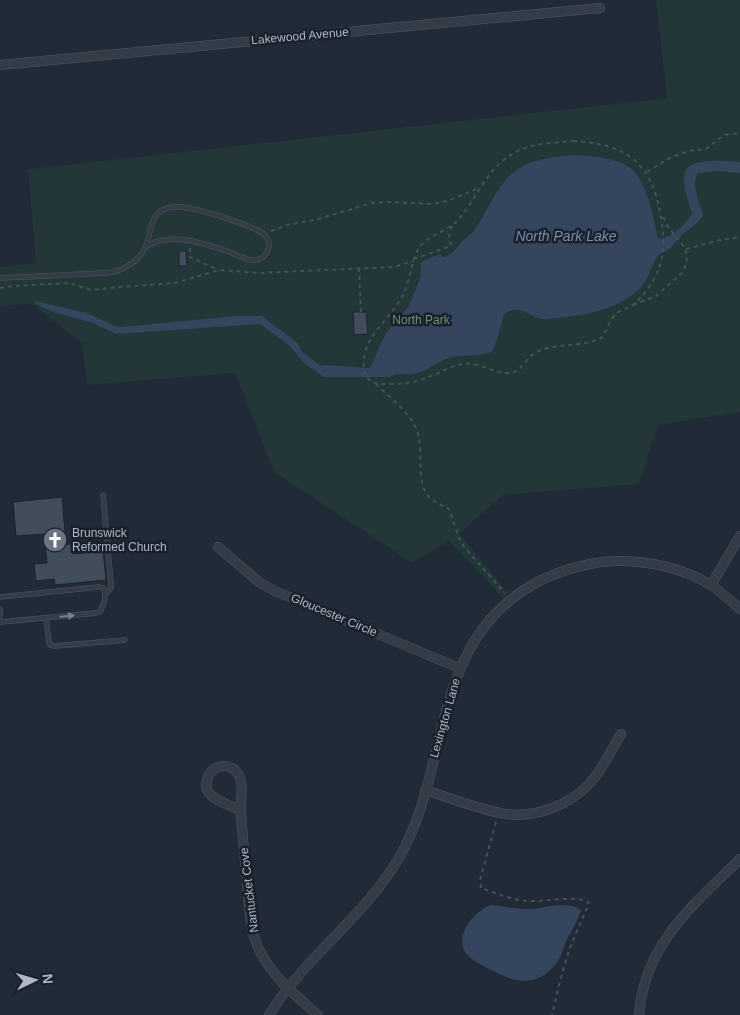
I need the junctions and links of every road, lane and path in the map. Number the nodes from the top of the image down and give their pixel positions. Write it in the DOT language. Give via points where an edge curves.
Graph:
graph roads {
  1 [pos="600,8"];
  2 [pos="0,65"];
  3 [pos="740,133"];
  4 [pos="647,172"];
  5 [pos="479,188"];
  6 [pos="660,210"];
  7 [pos="452,226"];
  8 [pos="264,235"];
  9 [pos="740,237"];
  10 [pos="189,240"];
  11 [pos="146,246"];
  12 [pos="686,249"];
  13 [pos="414,260"];
  14 [pos="359,268"];
  15 [pos="218,270"];
  16 [pos="0,278"];
  17 [pos="0,288"];
  18 [pos="632,305"];
  19 [pos="361,312"];
  20 [pos="376,384"];
  21 [pos="103,495"];
  22 [pos="740,536"];
  23 [pos="218,546"];
  24 [pos="711,585"];
  25 [pos="106,594"];
  26 [pos="0,597"];
  27 [pos="510,599"];
  28 [pos="0,609"];
  29 [pos="740,609"];
  30 [pos="46,618"];
  31 [pos="1,622"];
  32 [pos="125,640"];
  33 [pos="459,668"];
  34 [pos="620,734"];
  35 [pos="425,790"];
  36 [pos="240,810"];
  37 [pos="499,812"];
  38 [pos="740,859"];
  39 [pos="289,989"];
  40 [pos="269,1015"];
  41 [pos="318,1015"];
  42 [pos="552,1015"];
  43 [pos="639,1015"];
  1 -- 2 [label="street, Lakewood Avenue"];
  3 -- 4 [label="path" via="724,135 706,149 688,151"];
  4 -- 5 [label="path" via="631,158 605,145 558,142 516,152 499,164"];
  4 -- 6 [label="path"];
  5 -- 7 [label="path" via="464,214"];
  5 -- 8 [label="path" via="432,204 372,203 288,225"];
  6 -- 12 [label="path"];
  6 -- 18 [label="path" via="662,257 656,276"];
  7 -- 13 [label="path" via="426,241"];
  7 -- 13 [label="path" via="451,246"];
  8 -- 10 [label="lane" via="269,250 262,258 253,260"];
  8 -- 11 [label="lane" via="235,221 175,207 158,213"];
  9 -- 12 [label="path"];
  10 -- 11 [label="lane" via="166,239"];
  10 -- 15 [label="path" via="190,257"];
  11 -- 16 [label="lane" via="134,261 115,272"];
  12 -- 18 [label="path" via="687,262 682,273 656,296"];
  13 -- 14 [label="path" via="393,267"];
  13 -- 20 [label="path" via="400,300 366,346 366,376"];
  14 -- 15 [label="path" via="254,273"];
  14 -- 19 [label="path"];
  15 -- 17 [label="path" via="175,283 119,288 91,290 69,283"];
  18 -- 20 [label="path" via="613,316 601,338 536,352 514,372 465,364 417,381"];
  20 -- 27 [label="path" via="416,427 425,491 434,501 449,509 458,538"];
  21 -- 25 [label="lane" via="111,584"];
  22 -- 24 [label="street"];
  23 -- 33 [label="street, Gloucester Circle" via="259,582 275,591"];
  24 -- 27 [label="street, Lexington Lane" via="672,568 608,561 587,564 548,577"];
  24 -- 29 [label="street, Lexington Lane"];
  25 -- 26 [label="lane" via="103,588 98,587"];
  30 -- 25 [label="lane, one-way" via="100,612"];
  27 -- 33 [label="street, Lexington Lane" via="494,613"];
  28 -- 31 [label="lane"];
  30 -- 31 [label="lane"];
  30 -- 32 [label="lane" via="50,645"];
  33 -- 35 [label="street, Lexington Lane"];
  34 -- 37 [label="street" via="599,772 576,796 532,814"];
  35 -- 37 [label="street"];
  35 -- 39 [label="street, Lexington Lane" via="409,838 387,876"];
  36 -- 36 [label="street, Nantucket Cove" via="240,778 229,766 219,767 207,779 210,796"];
  36 -- 39 [label="street, Nantucket Cove" via="254,935 267,964"];
  37 -- 42 [label="path" via="480,880 481,888 521,900 574,899 589,903 569,950"];
  38 -- 43 [label="street" via="681,918 660,946 648,971"];
  39 -- 40 [label="street, Lexington Lane"];
  39 -- 41 [label="street, Nantucket Cove"];
}
